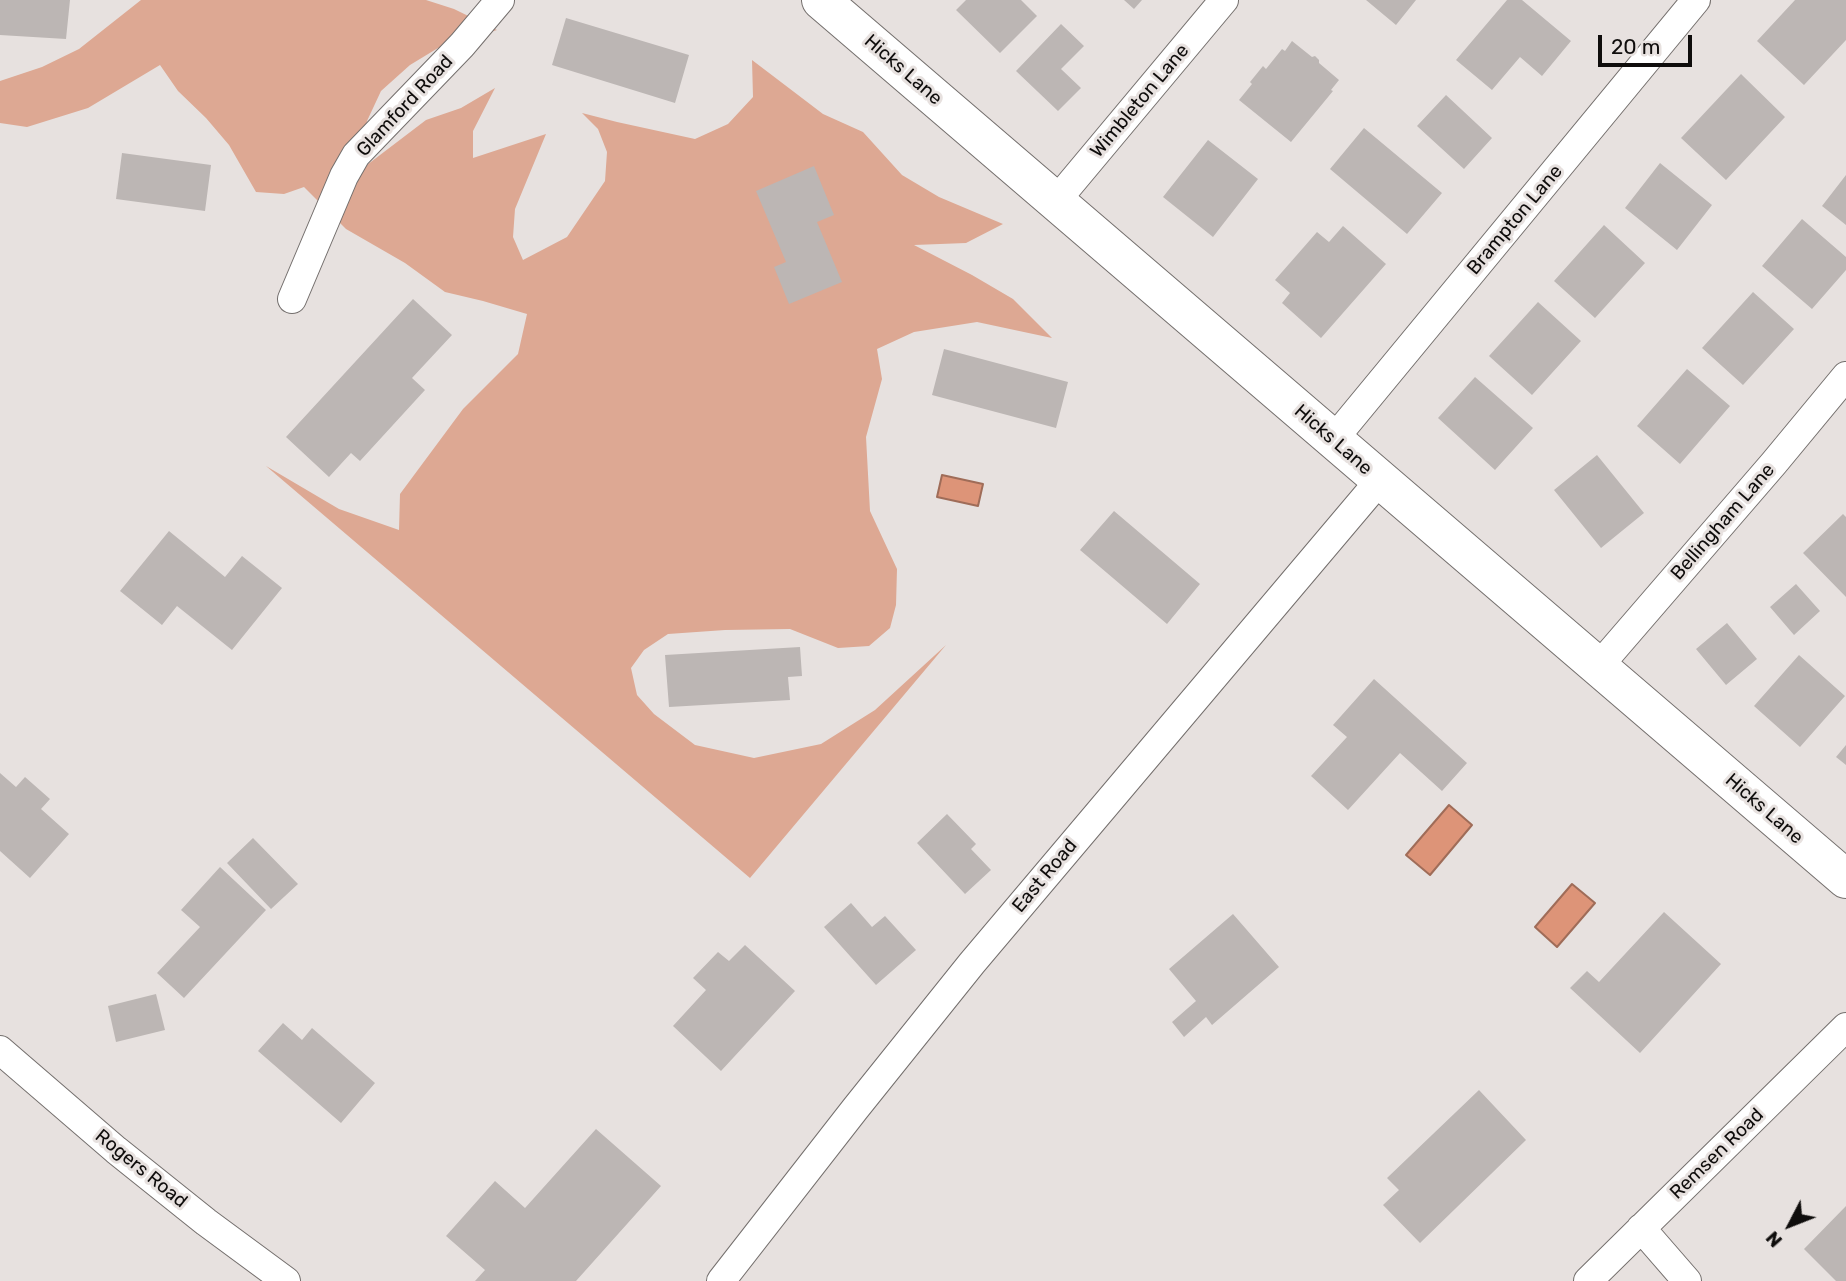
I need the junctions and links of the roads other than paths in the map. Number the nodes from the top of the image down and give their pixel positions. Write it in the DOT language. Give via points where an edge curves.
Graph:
graph roads {
  1 [pos="500,0"];
  2 [pos="821,0"];
  3 [pos="1224,0"];
  4 [pos="1696,0"];
  5 [pos="1056,201"];
  6 [pos="292,299"];
  7 [pos="1846,376"];
  8 [pos="1333,440"];
  9 [pos="1380,481"];
  10 [pos="1598,667"];
  11 [pos="1846,879"];
  12 [pos="1846,1027"];
  13 [pos="0,1050"];
  14 [pos="1641,1228"];
  15 [pos="286,1281"];
  16 [pos="721,1281"];
  17 [pos="1588,1281"];
  18 [pos="1687,1281"];
  1 -- 6 [label="street, Glamford Road" via="356,155"];
  2 -- 5 [label="main road, Hicks Lane"];
  3 -- 5 [label="street, Wimbleton Lane"];
  4 -- 8 [label="street, Brampton Lane"];
  5 -- 8 [label="main road, Hicks Lane"];
  7 -- 10 [label="street, Bellingham Lane"];
  8 -- 9 [label="main road, Hicks Lane"];
  9 -- 10 [label="main road, Hicks Lane"];
  9 -- 16 [label="street, East Road" via="972,963"];
  10 -- 11 [label="main road, Hicks Lane"];
  12 -- 14 [label="street, Remsen Road"];
  13 -- 15 [label="street, Rogers Road" via="145,1173"];
  14 -- 17 [label="street, Remsen Road"];
  14 -- 18 [label="street"];
}
